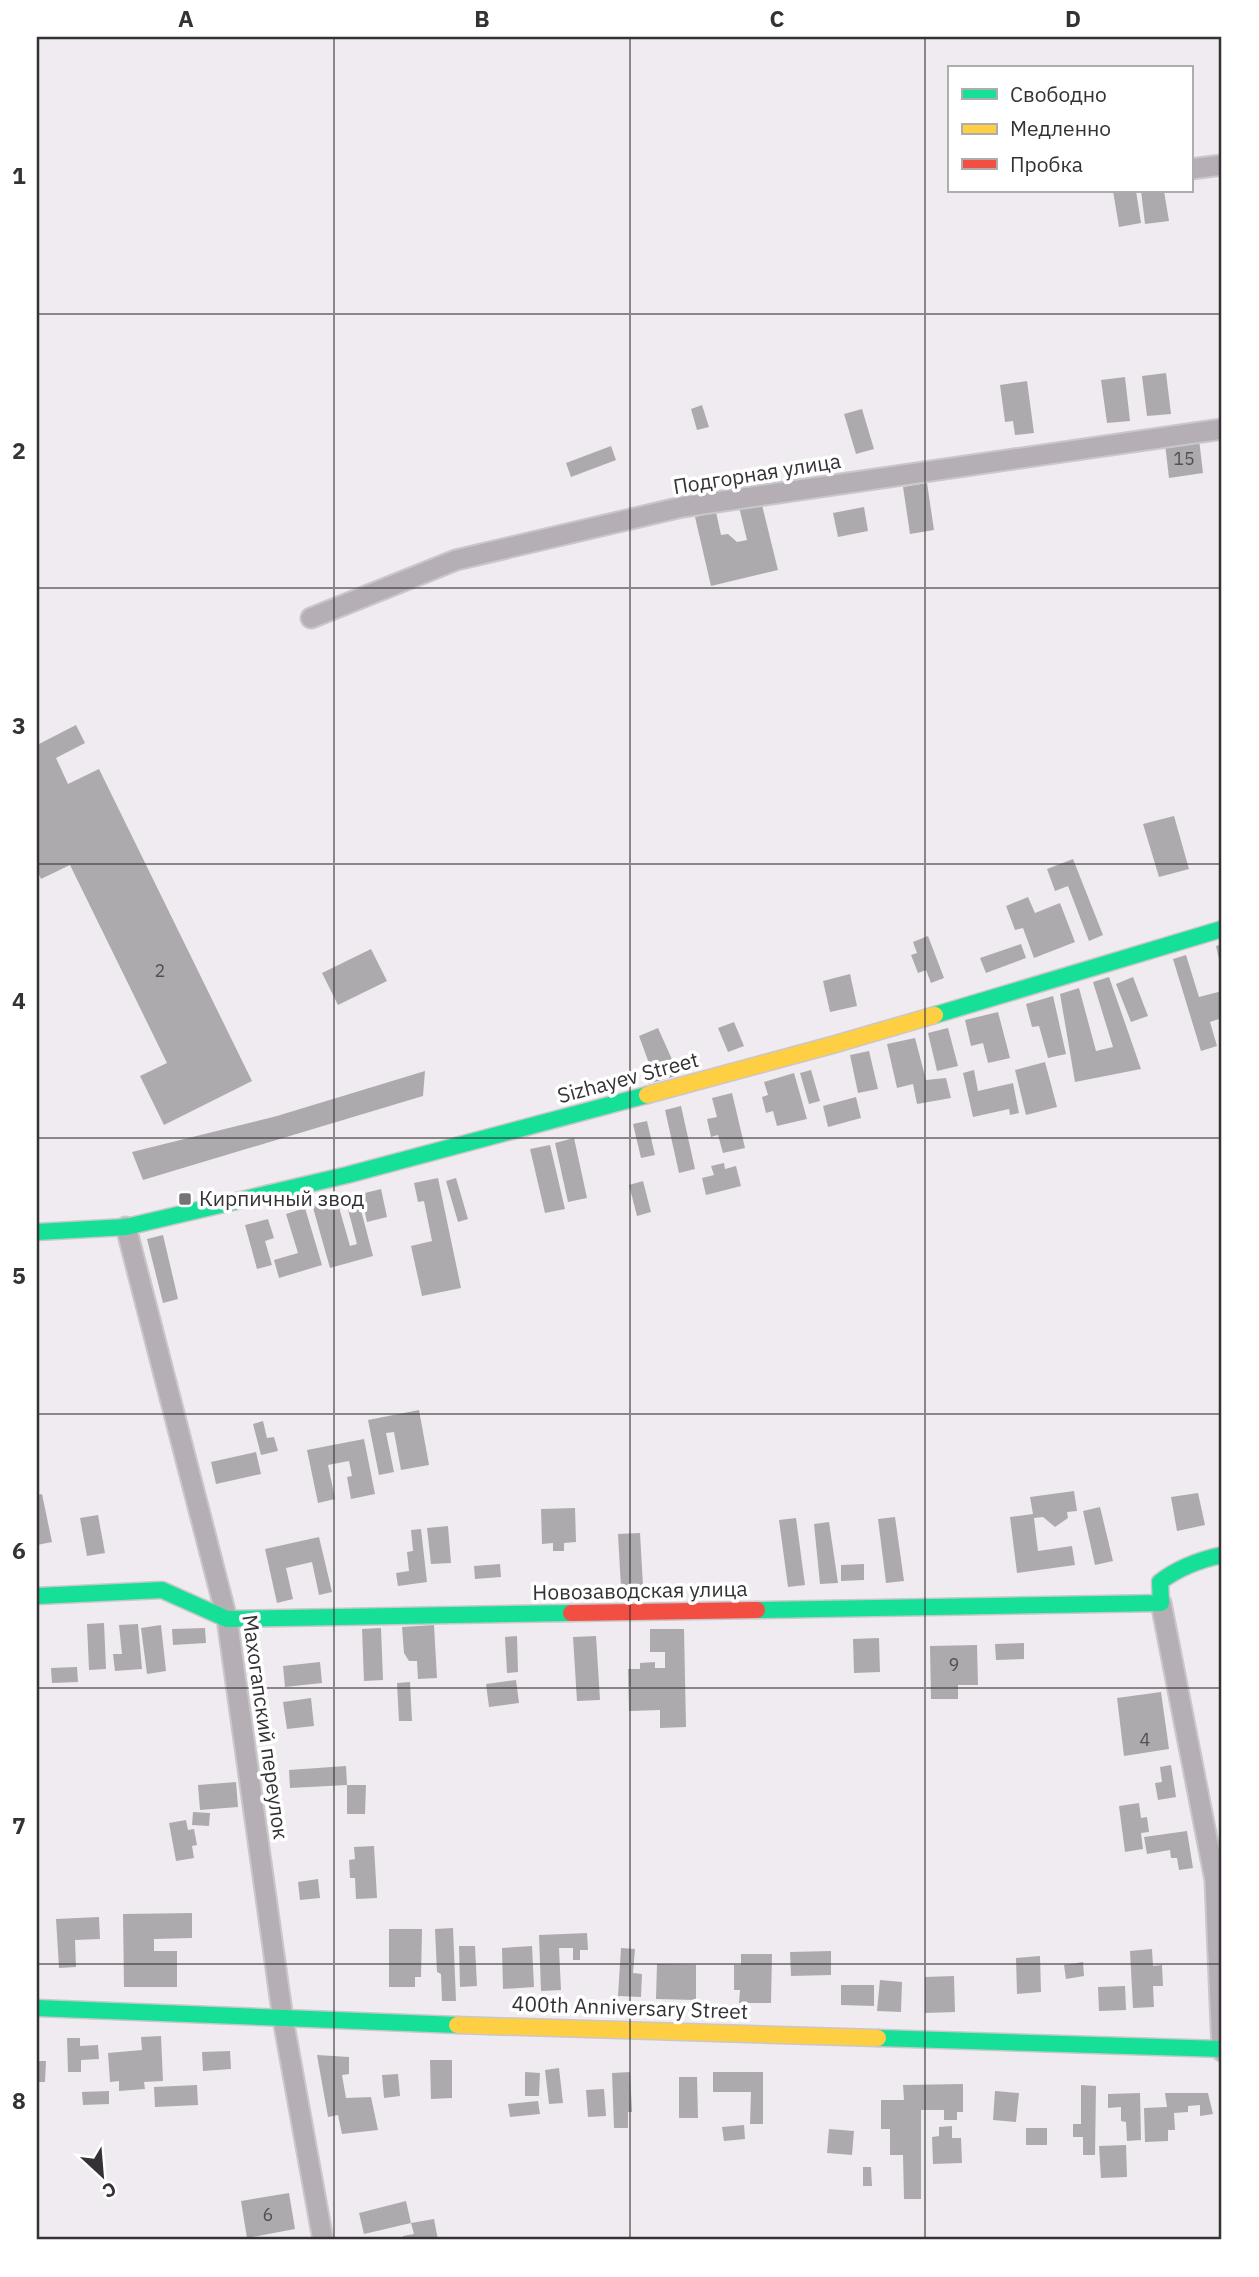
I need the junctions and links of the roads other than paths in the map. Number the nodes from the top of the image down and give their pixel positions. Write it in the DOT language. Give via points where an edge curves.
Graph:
graph roads {
  1 [pos="1222,165"];
  2 [pos="1192,169"];
  3 [pos="1222,429"];
  4 [pos="311,618"];
  5 [pos="1222,929"];
  6 [pos="126,1227"];
  7 [pos="37,1232"];
  8 [pos="1222,1555"];
  9 [pos="37,1597"];
  10 [pos="1161,1603"];
  11 [pos="227,1619"];
  12 [pos="1218,1879"];
  13 [pos="37,2008"];
  14 [pos="283,2019"];
  15 [pos="1222,2050"];
  16 [pos="323,2240"];
  1 -- 2 [label="street"];
  3 -- 4 [label="street, Подгорная улица" via="682,507 456,560"];
  5 -- 6 [label="street, Sizhayev Street" via="806,1052 348,1175"];
  6 -- 7 [label="street, Sizhayev Street"];
  6 -- 11 [label="street, Махогапский переулок"];
  8 -- 10 [label="street" via="1175,1569 1160,1582"];
  9 -- 11 [label="street, Новозаводская улица" via="162,1590"];
  10 -- 11 [label="street, Новозаводская улица"];
  10 -- 12 [label="street"];
  11 -- 14 [label="street, Махогапский переулок"];
  12 -- 15 [label="street"];
  13 -- 14 [label="street, 400th Anniversary Street"];
  14 -- 15 [label="street, 400th Anniversary Street"];
  14 -- 16 [label="street, Махогапский переулок"];
}
